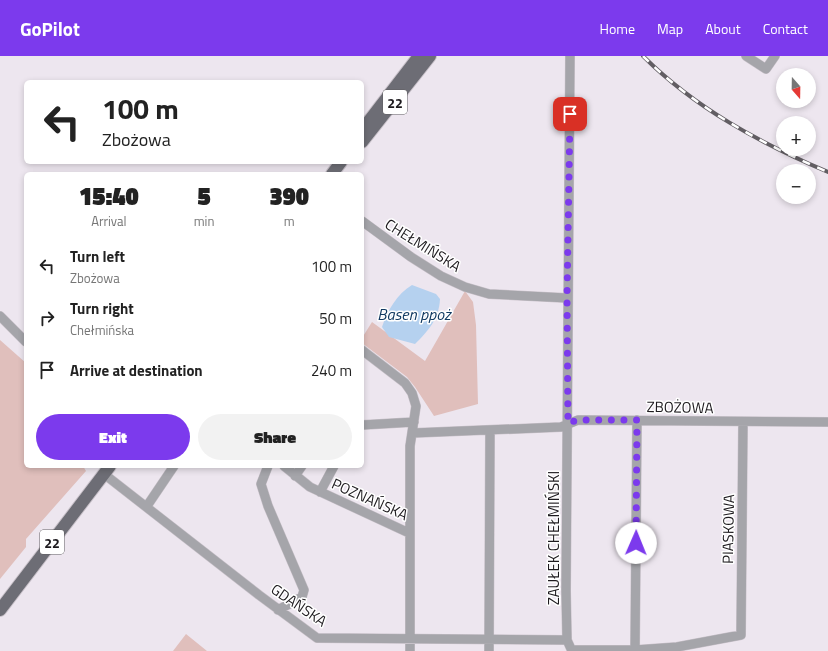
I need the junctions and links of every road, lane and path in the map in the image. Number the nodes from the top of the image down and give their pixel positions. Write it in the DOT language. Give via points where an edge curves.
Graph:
graph roads {
  1 [pos="570,56"];
  2 [pos="746,56"];
  3 [pos="775,56"];
  4 [pos="422,57"];
  5 [pos="364,128"];
  6 [pos="364,139"];
  7 [pos="364,222"];
  8 [pos="567,298"];
  9 [pos="0,316"];
  10 [pos="24,340"];
  11 [pos="364,352"];
  12 [pos="637,420"];
  13 [pos="414,422"];
  14 [pos="743,422"];
  15 [pos="828,422"];
  16 [pos="568,423"];
  17 [pos="364,425"];
  18 [pos="490,430"];
  19 [pos="413,433"];
  20 [pos="173,468"];
  21 [pos="267,468"];
  22 [pos="286,468"];
  23 [pos="301,468"];
  24 [pos="333,468"];
  25 [pos="107,470"];
  26 [pos="295,476"];
  27 [pos="320,492"];
  28 [pos="147,506"];
  29 [pos="410,533"];
  30 [pos="0,610"];
  31 [pos="278,610"];
  32 [pos="410,638"];
  33 [pos="489,638"];
  34 [pos="567,640"];
  35 [pos="572,650"];
  36 [pos="410,651"];
  37 [pos="489,651"];
  38 [pos="635,651"];
  1 -- 8 [label="street"];
  2 -- 3 [label="street" via="766,69"];
  4 -- 5 [label="main road, 22"];
  4 -- 6 [label="main road, 22"];
  7 -- 8 [label="street, CHEŁMIŃSKA" via="441,276 465,287 489,294"];
  8 -- 16 [label="street"];
  9 -- 10 [label="street"];
  11 -- 13 [label="street, POZNAŃSKA" via="405,383 412,393 416,406"];
  12 -- 14 [label="street, ZBOŻOWA"];
  12 -- 16 [label="street, ZBOŻOWA" via="578,420"];
  12 -- 38 [label="street"];
  13 -- 17 [label="street"];
  13 -- 19 [label="street, POZNAŃSKA"];
  14 -- 15 [label="street, ZBOŻOWA"];
  14 -- 38 [label="street, PIASKOWA" via="741,635 677,647"];
  16 -- 18 [label="street, ZBOŻOWA" via="561,427"];
  16 -- 34 [label="street, ZAUŁEK CHEŁMIŃSKI"];
  18 -- 19 [label="street, ZBOŻOWA"];
  18 -- 33 [label="street"];
  19 -- 29 [label="street, POZNAŃSKA" via="410,446"];
  20 -- 28 [label="street"];
  21 -- 31 [label="street" via="261,484 304,590 302,597"];
  22 -- 26 [label="street, POZNAŃSKA"];
  23 -- 26 [label="street"];
  24 -- 27 [label="street"];
  25 -- 28 [label="street, GDAŃSKA"];
  25 -- 30 [label="main road, 22"];
  26 -- 27 [label="street, POZNAŃSKA"];
  27 -- 29 [label="street, POZNAŃSKA"];
  28 -- 31 [label="street, GDAŃSKA"];
  29 -- 32 [label="street"];
  31 -- 32 [label="street, GDAŃSKA" via="317,638"];
  32 -- 33 [label="street, GDAŃSKA"];
  32 -- 36 [label="street"];
  33 -- 34 [label="street, GDAŃSKA"];
  33 -- 37 [label="street"];
  34 -- 35 [label="street, ZAUŁEK CHEŁMIŃSKI"];
  35 -- 38 [label="street"];
}
